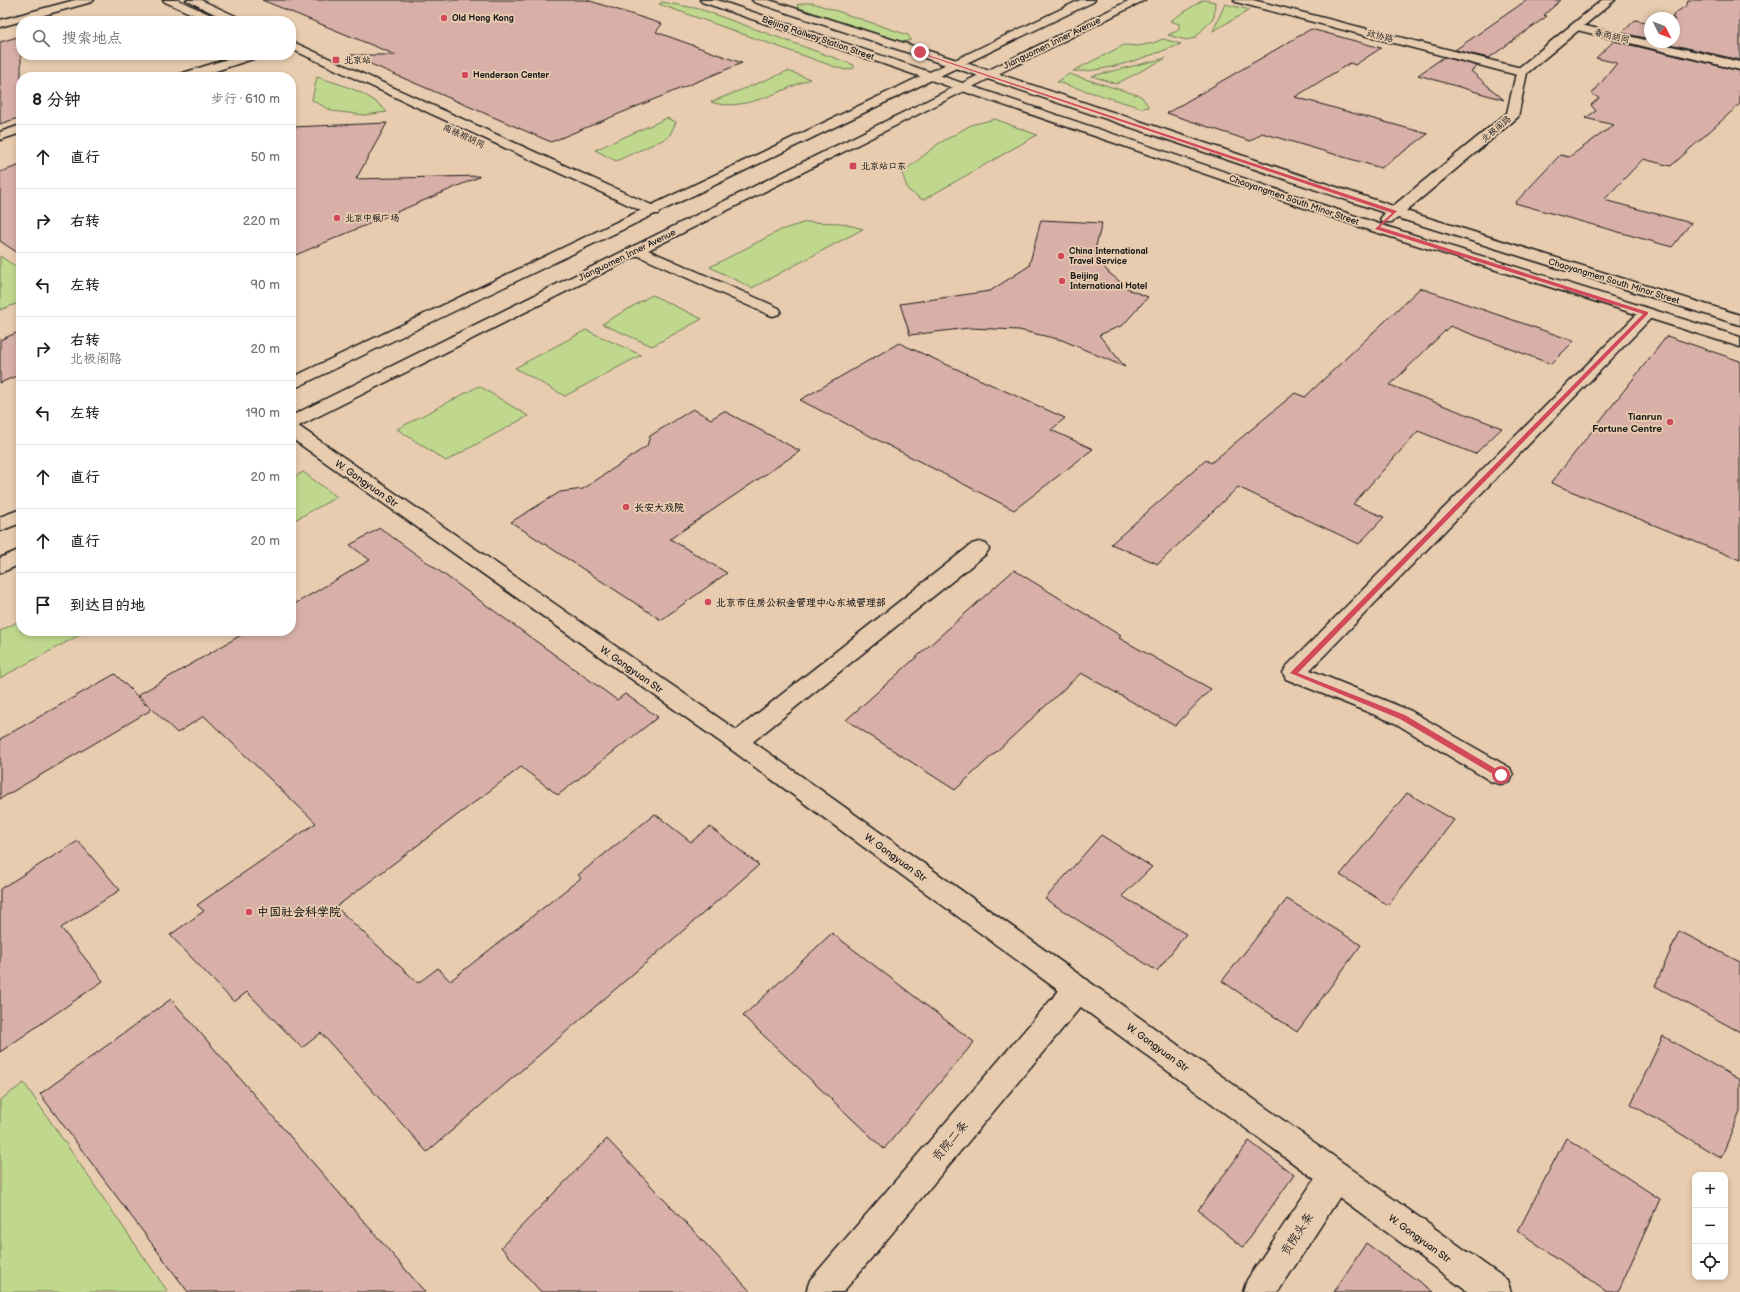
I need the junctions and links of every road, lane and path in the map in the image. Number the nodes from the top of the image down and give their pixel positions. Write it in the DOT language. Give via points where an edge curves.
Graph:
graph roads {
  1 [pos="53,0"];
  2 [pos="88,0"];
  3 [pos="169,0"];
  4 [pos="192,0"];
  5 [pos="706,0"];
  6 [pos="758,0"];
  7 [pos="1088,0"];
  8 [pos="1138,0"];
  9 [pos="1240,0"];
  10 [pos="1609,0"];
  11 [pos="0,14"];
  12 [pos="29,16"];
  13 [pos="204,16"];
  14 [pos="227,16"];
  15 [pos="16,20"];
  16 [pos="0,24"];
  17 [pos="1577,27"];
  18 [pos="296,47"];
  19 [pos="296,59"];
  20 [pos="237,60"];
  21 [pos="956,64"];
  22 [pos="1740,66"];
  23 [pos="199,72"];
  24 [pos="1521,72"];
  25 [pos="987,75"];
  26 [pos="930,76"];
  27 [pos="964,87"];
  28 [pos="16,131"];
  29 [pos="0,136"];
  30 [pos="1395,212"];
  31 [pos="646,214"];
  32 [pos="1377,228"];
  33 [pos="637,250"];
  34 [pos="773,311"];
  35 [pos="1647,313"];
  36 [pos="1740,320"];
  37 [pos="1740,342"];
  38 [pos="296,383"];
  39 [pos="296,420"];
  40 [pos="296,433"];
  41 [pos="16,517"];
  42 [pos="0,525"];
  43 [pos="979,549"];
  44 [pos="16,558"];
  45 [pos="0,566"];
  46 [pos="737,742"];
  47 [pos="1501,775"];
  48 [pos="1078,989"];
  49 [pos="1335,1176"];
  50 [pos="822,1292"];
  51 [pos="1259,1292"];
  52 [pos="1495,1292"];
  1 -- 11 [label="main road"];
  2 -- 12 [label="main road"];
  3 -- 13 [label="main road"];
  4 -- 14 [label="main road"];
  5 -- 26 [label="main road, Beijing Railway Station Street"];
  6 -- 21 [label="main road, Beijing Railway Station Street"];
  7 -- 21 [label="main road"];
  8 -- 25 [label="main road, Jianguomen Inner Avenue"];
  9 -- 24 [label="main road, 政协路"];
  10 -- 17 [label="main road"];
  15 -- 16 [label="main road"];
  17 -- 22 [label="main road, 春雨胡同"];
  17 -- 24 [label="main road"];
  18 -- 31 [label="main road"];
  19 -- 31 [label="main road, 南裱褙胡同"];
  20 -- 23 [label="main road"];
  21 -- 25 [label="main road, Beijing Railway Station Street"];
  21 -- 26 [label="main road"];
  24 -- 30 [label="main road, 北极阁路" via="1513,114"];
  25 -- 27 [label="main road, Jianguomen Inner Avenue"];
  25 -- 30 [label="main road, Chaoyangmen South Minor Street"];
  26 -- 27 [label="main road, Beijing Railway Station Street"];
  26 -- 31 [label="main road"];
  27 -- 32 [label="main road, Chaoyangmen South Minor Street"];
  27 -- 33 [label="main road, Jianguomen Inner Avenue"];
  28 -- 29 [label="main road"];
  30 -- 32 [label="main road, 北极阁路"];
  30 -- 36 [label="main road, Chaoyangmen South Minor Street"];
  31 -- 38 [label="main road"];
  32 -- 35 [label="main road, Chaoyangmen South Minor Street"];
  33 -- 34 [label="main road"];
  33 -- 39 [label="main road, Jianguomen Inner Avenue"];
  35 -- 37 [label="main road, Chaoyangmen South Minor Street"];
  35 -- 47 [label="main road" via="1294,673 1403,717"];
  40 -- 46 [label="main road, W. Gongyuan Str"];
  41 -- 42 [label="main road"];
  43 -- 46 [label="main road"];
  44 -- 45 [label="main road"];
  46 -- 48 [label="main road, W. Gongyuan Str"];
  48 -- 49 [label="main road, W. Gongyuan Str"];
  48 -- 50 [label="main road, 贡院二条"];
  49 -- 51 [label="main road, 贡院头条"];
  49 -- 52 [label="main road, W. Gongyuan Str"];
}
